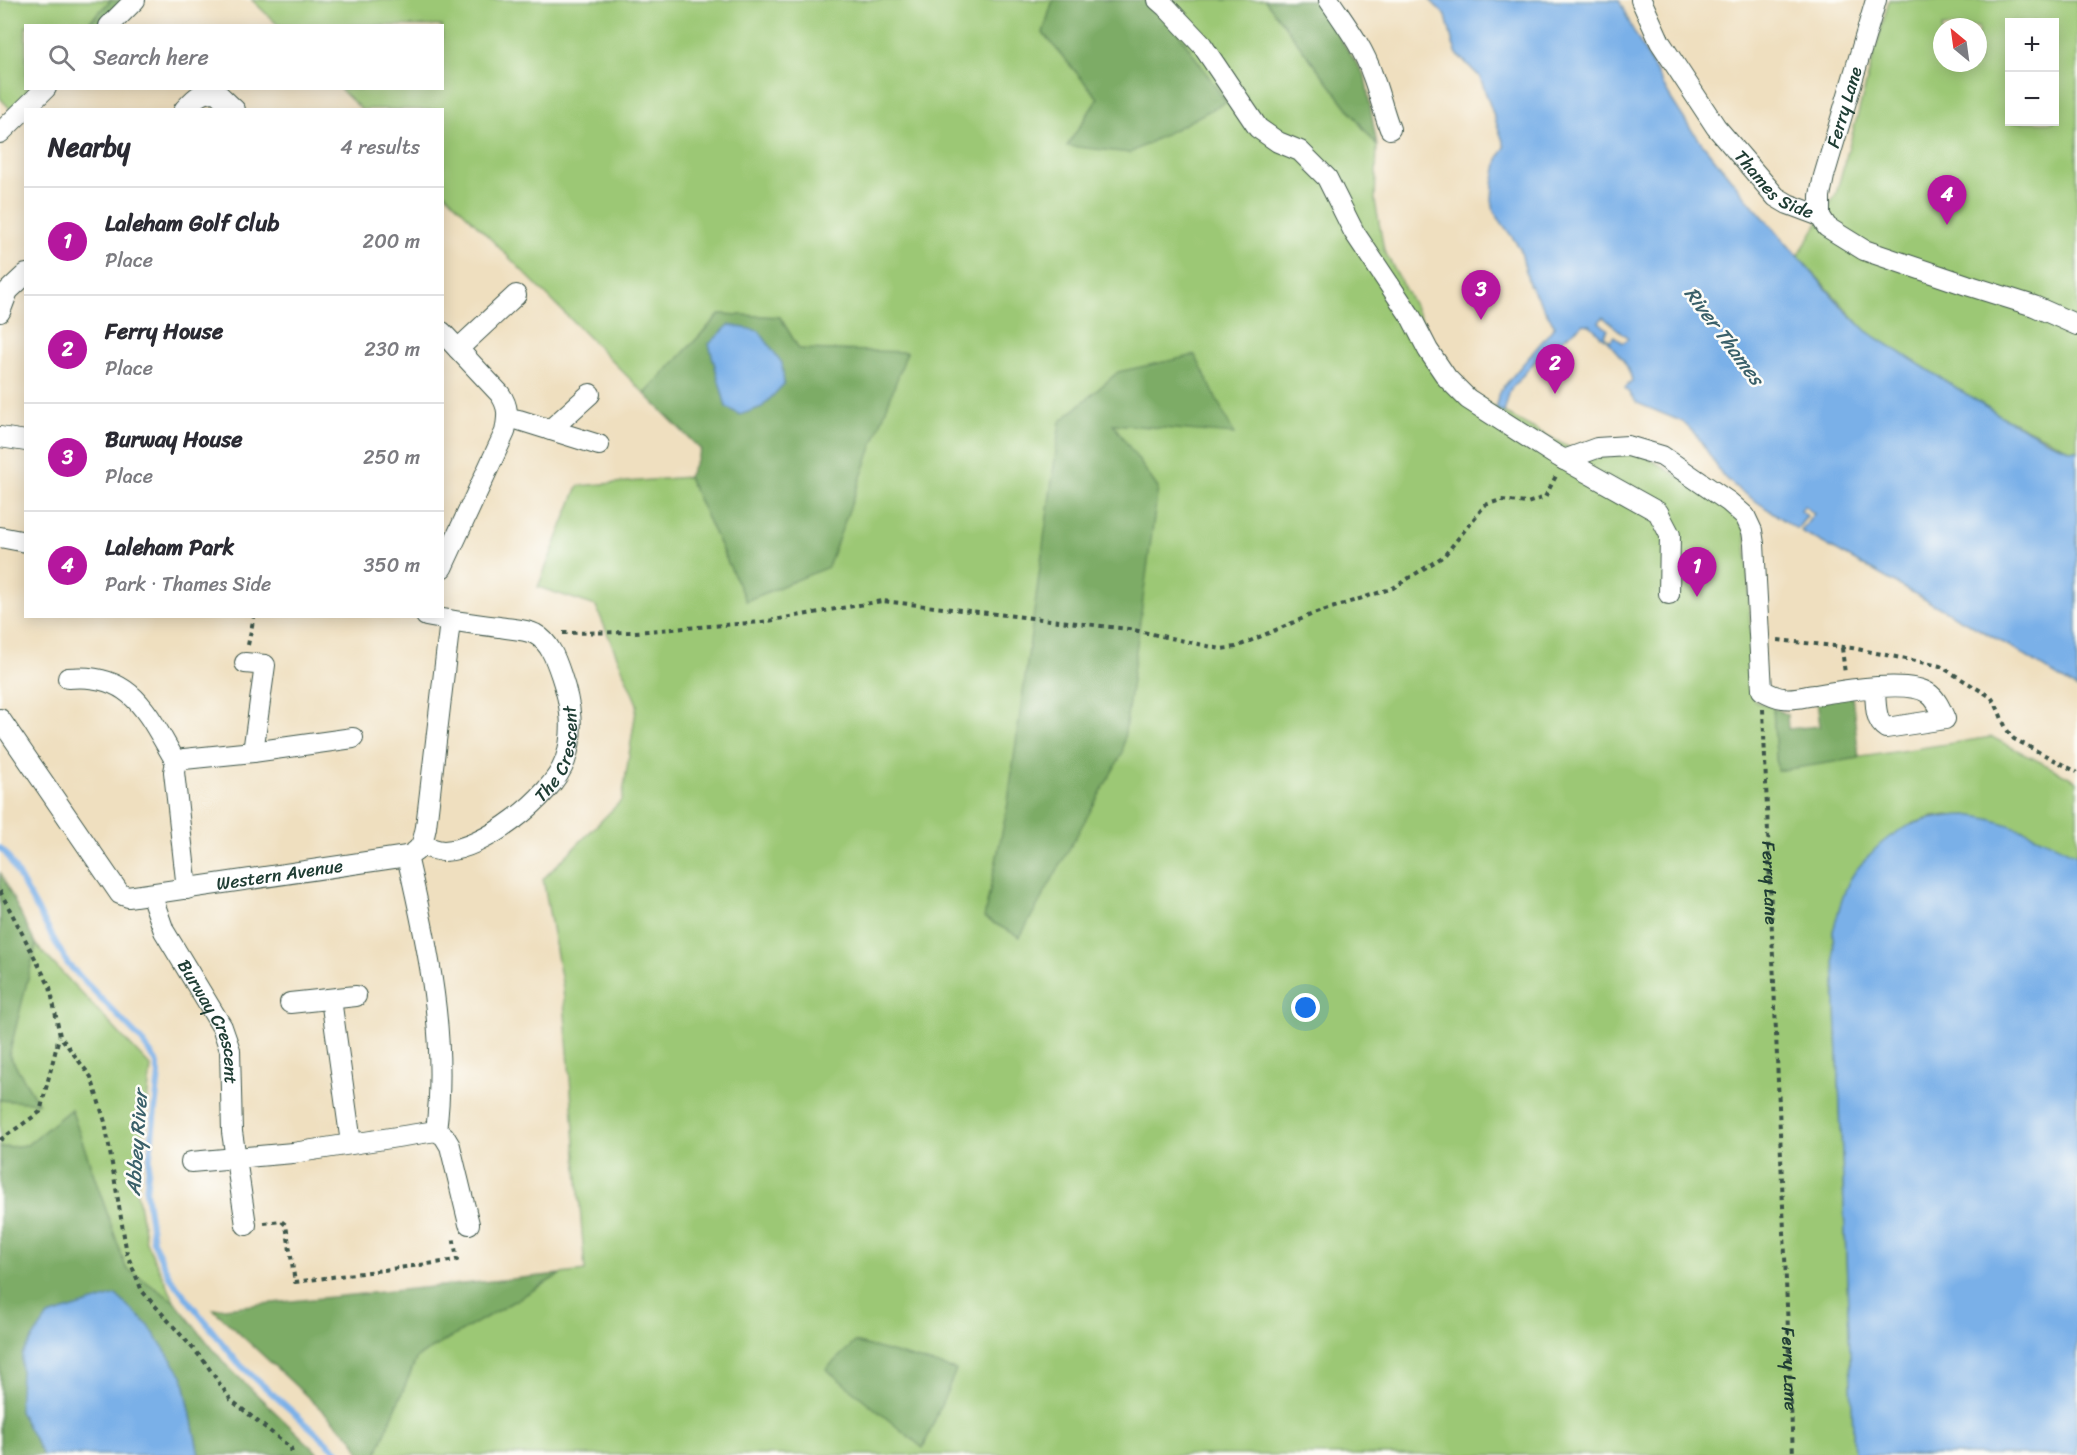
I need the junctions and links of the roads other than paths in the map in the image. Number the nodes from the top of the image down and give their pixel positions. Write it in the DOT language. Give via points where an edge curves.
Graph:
graph roads {
  1 [pos="135,0"];
  2 [pos="1158,0"];
  3 [pos="1329,0"];
  4 [pos="1641,0"];
  5 [pos="1876,0"];
  6 [pos="111,24"];
  7 [pos="43,90"];
  8 [pos="217,90"];
  9 [pos="25,108"];
  10 [pos="186,108"];
  11 [pos="232,108"];
  12 [pos="24,109"];
  13 [pos="1390,129"];
  14 [pos="0,134"];
  15 [pos="1820,216"];
  16 [pos="24,276"];
  17 [pos="516,295"];
  18 [pos="0,312"];
  19 [pos="2077,325"];
  20 [pos="444,334"];
  21 [pos="458,349"];
  22 [pos="590,394"];
  23 [pos="508,418"];
  24 [pos="550,430"];
  25 [pos="0,437"];
  26 [pos="24,441"];
  27 [pos="598,446"];
  28 [pos="1564,460"];
  29 [pos="0,537"];
  30 [pos="24,542"];
  31 [pos="444,564"];
  32 [pos="1669,594"];
  33 [pos="436,618"];
  34 [pos="450,621"];
  35 [pos="245,663"];
  36 [pos="68,678"];
  37 [pos="1875,688"];
  38 [pos="0,719"];
  39 [pos="353,738"];
  40 [pos="253,752"];
  41 [pos="176,762"];
  42 [pos="415,851"];
  43 [pos="187,889"];
  44 [pos="151,894"];
  45 [pos="356,996"];
  46 [pos="331,999"];
  47 [pos="290,1003"];
  48 [pos="436,1131"];
  49 [pos="351,1143"];
  50 [pos="236,1158"];
  51 [pos="191,1162"];
  52 [pos="246,1225"];
  53 [pos="461,1227"];
  1 -- 6 [label="street"];
  2 -- 28 [label="street" via="1202,45 1258,128 1300,151 1327,178 1354,231 1447,378 1468,399"];
  3 -- 13 [label="street" via="1372,74"];
  4 -- 15 [label="street, Thames Side" via="1660,42 1716,127 1776,196"];
  5 -- 15 [label="street, Ferry Lane" via="1824,176"];
  7 -- 9 [label="street"];
  8 -- 10 [label="street" via="196,96"];
  8 -- 11 [label="street"];
  12 -- 14 [label="street"];
  15 -- 19 [label="street, Thames Side" via="1827,226 1864,250 2034,306"];
  16 -- 18 [label="street" via="8,291"];
  17 -- 21 [label="street"];
  20 -- 21 [label="street"];
  21 -- 23 [label="street" via="500,394 507,405"];
  22 -- 24 [label="street"];
  23 -- 24 [label="street"];
  23 -- 31 [label="street"];
  24 -- 27 [label="street"];
  25 -- 26 [label="street"];
  28 -- 32 [label="street" via="1659,512 1670,535"];
  28 -- 37 [label="street" via="1597,448 1628,446 1662,456 1745,516 1754,544 1762,690 1786,699"];
  29 -- 30 [label="street"];
  33 -- 34 [label="street"];
  34 -- 42 [label="street"];
  34 -- 42 [label="street, The Crescent" via="535,633 552,650 572,721 557,779 523,813 468,844 445,851"];
  35 -- 40 [label="street" via="265,665"];
  36 -- 41 [label="street" via="108,680 126,689 141,705"];
  38 -- 44 [label="street, Western Avenue" via="120,894"];
  39 -- 40 [label="street"];
  40 -- 41 [label="street"];
  41 -- 43 [label="street"];
  42 -- 43 [label="street, Western Avenue"];
  42 -- 48 [label="street" via="440,1060"];
  43 -- 44 [label="street, Western Avenue"];
  44 -- 50 [label="street, Burway Crescent" via="164,931 222,1027 230,1050"];
  45 -- 46 [label="street"];
  46 -- 47 [label="street"];
  46 -- 49 [label="street"];
  48 -- 49 [label="street"];
  48 -- 53 [label="street" via="450,1146 463,1197"];
  49 -- 50 [label="street"];
  50 -- 51 [label="street"];
  50 -- 52 [label="street, Burway Crescent"];
}
